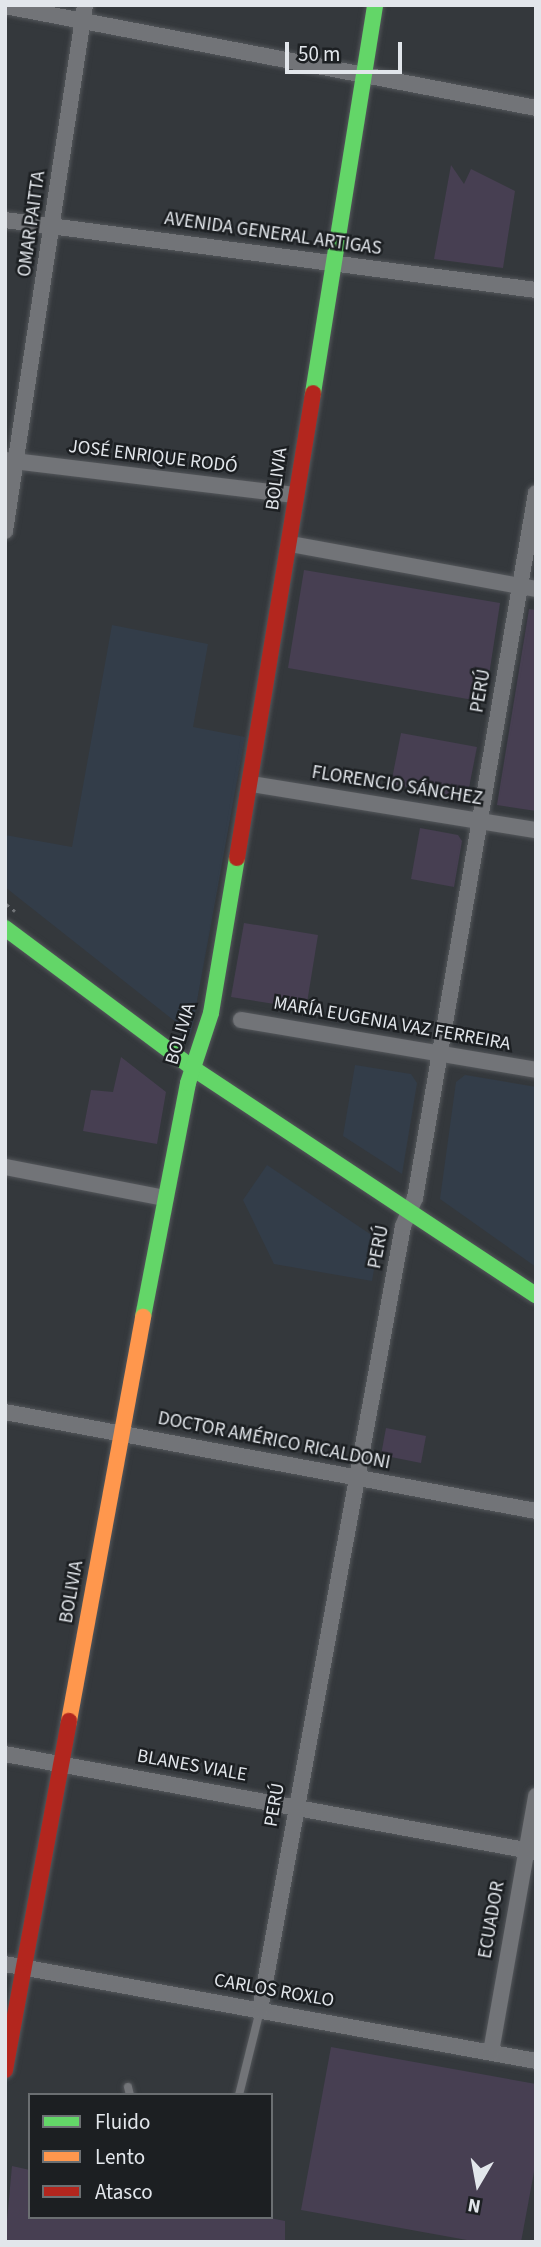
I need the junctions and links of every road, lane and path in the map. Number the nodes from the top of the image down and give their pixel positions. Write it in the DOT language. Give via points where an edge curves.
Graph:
graph roads {
  1 [pos="85,5"];
  2 [pos="375,5"];
  3 [pos="5,6"];
  4 [pos="82,22"];
  5 [pos="363,74"];
  6 [pos="536,108"];
  7 [pos="5,220"];
  8 [pos="53,226"];
  9 [pos="331,263"];
  10 [pos="536,290"];
  11 [pos="12,461"];
  12 [pos="536,493"];
  13 [pos="295,495"];
  14 [pos="5,531"];
  15 [pos="291,544"];
  16 [pos="528,588"];
  17 [pos="251,784"];
  18 [pos="479,821"];
  19 [pos="536,830"];
  20 [pos="5,928"];
  21 [pos="241,1020"];
  22 [pos="439,1052"];
  23 [pos="194,1069"];
  24 [pos="536,1070"];
  25 [pos="5,1167"];
  26 [pos="165,1198"];
  27 [pos="410,1211"];
  28 [pos="536,1295"];
  29 [pos="5,1412"];
  30 [pos="122,1433"];
  31 [pos="360,1479"];
  32 [pos="536,1511"];
  33 [pos="5,1754"];
  34 [pos="62,1765"];
  35 [pos="536,1796"];
  36 [pos="295,1806"];
  37 [pos="531,1851"];
  38 [pos="5,1964"];
  39 [pos="25,1967"];
  40 [pos="260,2010"];
  41 [pos="491,2052"];
  42 [pos="536,2061"];
  43 [pos="5,2070"];
  44 [pos="239,2093"];
  1 -- 4 [label="street, OMAR PAITTA"];
  2 -- 5 [label="street, BOLIVIA"];
  3 -- 4 [label="street"];
  4 -- 5 [label="street"];
  4 -- 8 [label="street, OMAR PAITTA"];
  5 -- 6 [label="street"];
  5 -- 9 [label="street, BOLIVIA"];
  7 -- 8 [label="street, AVENIDA GENERAL ARTIGAS"];
  8 -- 9 [label="street, AVENIDA GENERAL ARTIGAS"];
  8 -- 11 [label="street, OMAR PAITTA"];
  9 -- 10 [label="street, AVENIDA GENERAL ARTIGAS"];
  9 -- 13 [label="street, BOLIVIA"];
  11 -- 13 [label="street, JOSÉ ENRIQUE RODÓ"];
  11 -- 14 [label="street, OMAR PAITTA"];
  12 -- 16 [label="street, PERÚ"];
  13 -- 15 [label="street, BOLIVIA"];
  15 -- 16 [label="street"];
  15 -- 17 [label="street, BOLIVIA"];
  16 -- 18 [label="street, PERÚ"];
  17 -- 18 [label="street, FLORENCIO SÁNCHEZ"];
  17 -- 23 [label="street, BOLIVIA" via="211,1013"];
  18 -- 19 [label="street, FLORENCIO SÁNCHEZ"];
  18 -- 22 [label="street, PERÚ"];
  20 -- 23 [label="street"];
  21 -- 22 [label="street, MARÍA EUGENIA VAZ FERREIRA"];
  22 -- 24 [label="street, MARÍA EUGENIA VAZ FERREIRA"];
  22 -- 27 [label="street, PERÚ"];
  23 -- 26 [label="street, BOLIVIA"];
  23 -- 27 [label="street"];
  25 -- 26 [label="street"];
  26 -- 30 [label="street, BOLIVIA"];
  27 -- 28 [label="street"];
  27 -- 31 [label="street, PERÚ" via="403,1226"];
  29 -- 30 [label="street, DOCTOR AMÉRICO RICALDONI"];
  30 -- 31 [label="street, DOCTOR AMÉRICO RICALDONI"];
  30 -- 34 [label="street, BOLIVIA"];
  31 -- 32 [label="street, DOCTOR AMÉRICO RICALDONI"];
  31 -- 36 [label="street, PERÚ"];
  33 -- 34 [label="street, BLANES VIALE"];
  34 -- 36 [label="street, BLANES VIALE"];
  34 -- 39 [label="street, BOLIVIA"];
  35 -- 37 [label="street, ECUADOR"];
  36 -- 37 [label="street, BLANES VIALE"];
  36 -- 40 [label="street, PERÚ"];
  37 -- 41 [label="street, ECUADOR"];
  38 -- 39 [label="street, CARLOS ROXLO"];
  39 -- 40 [label="street, CARLOS ROXLO"];
  39 -- 43 [label="street, BOLIVIA"];
  40 -- 41 [label="street, CARLOS ROXLO"];
  40 -- 44 [label="lane"];
  41 -- 42 [label="street, CARLOS ROXLO"];
}
